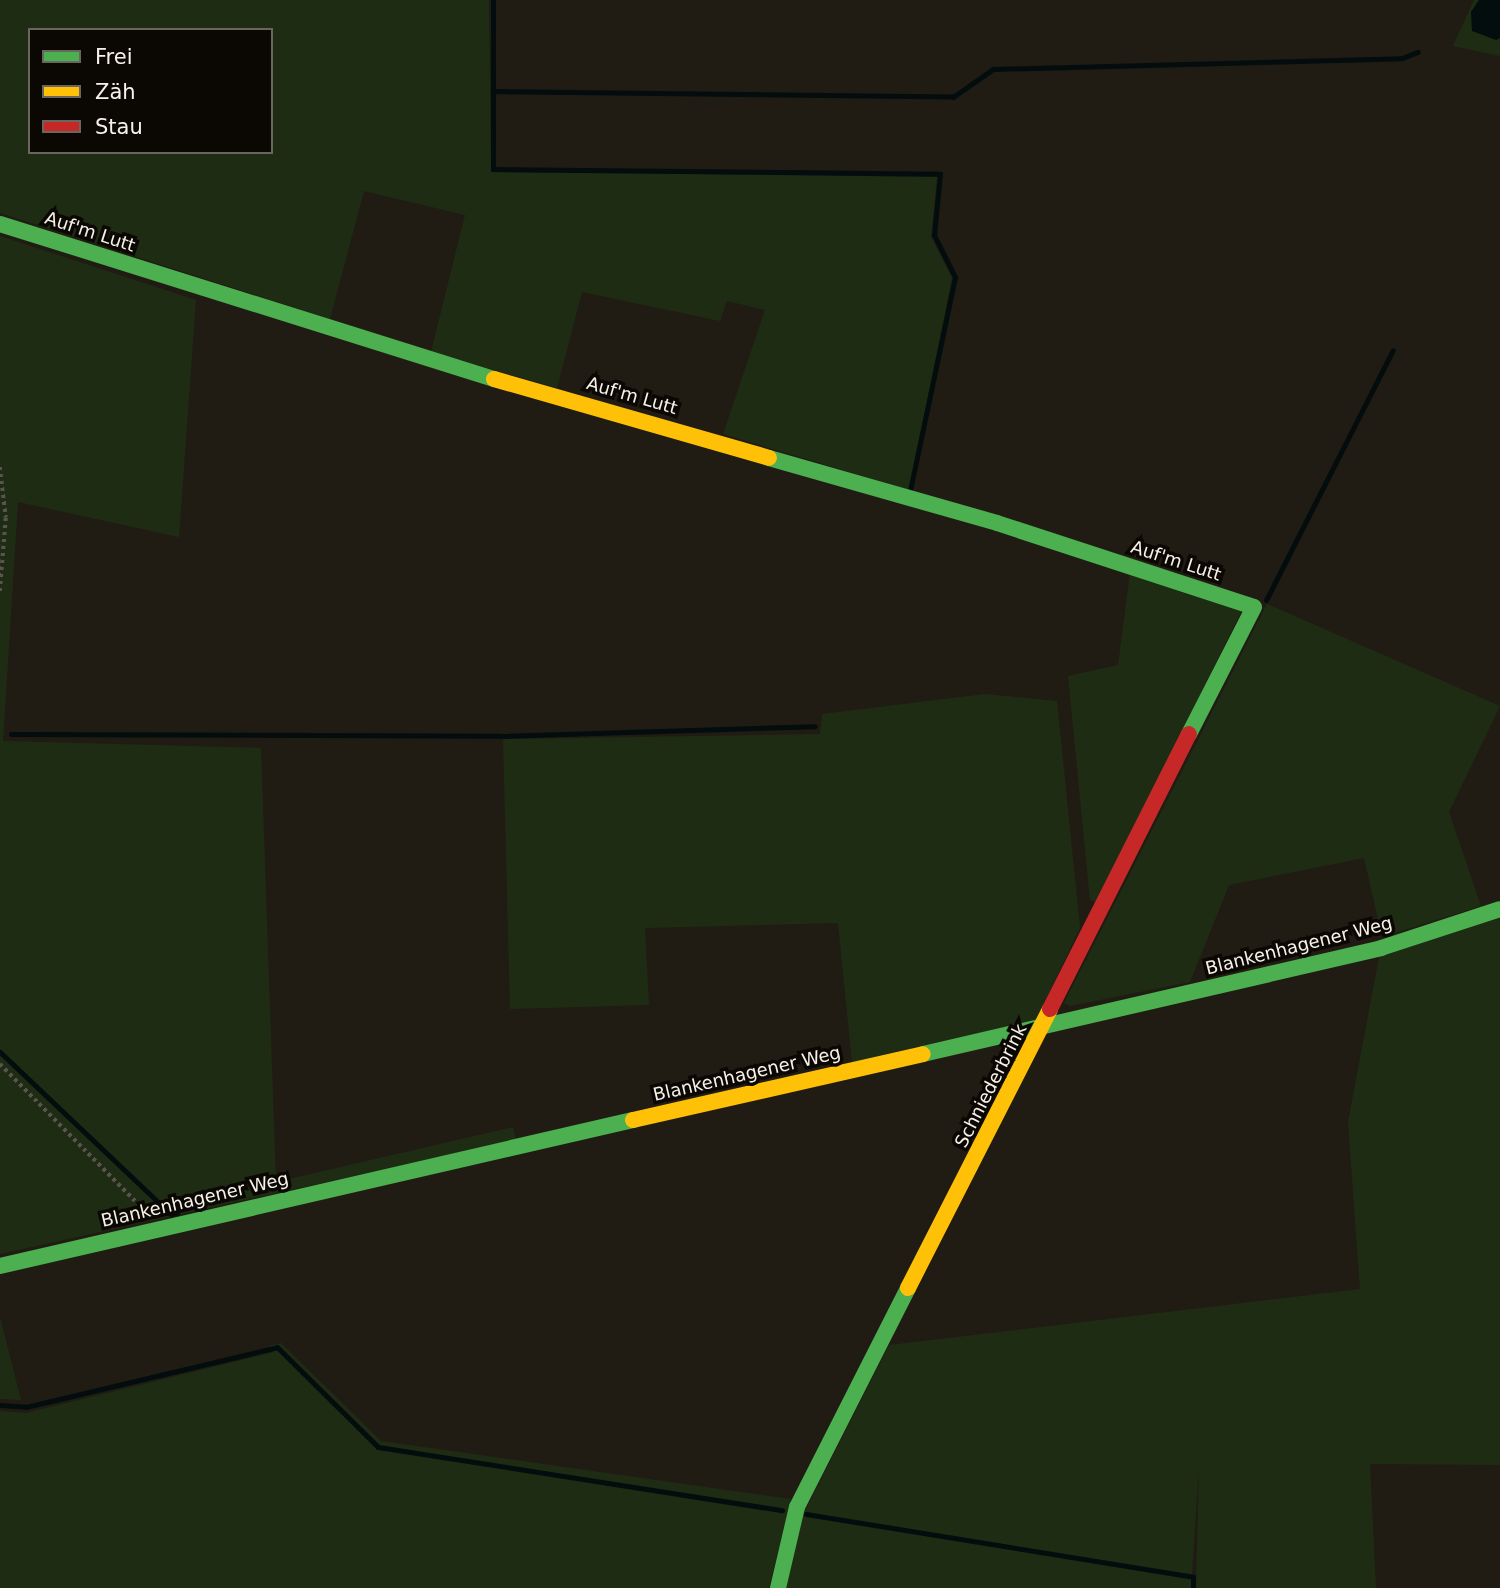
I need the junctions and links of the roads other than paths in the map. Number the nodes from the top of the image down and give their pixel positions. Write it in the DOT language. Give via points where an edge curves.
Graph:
graph roads {
  1 [pos="0,224"];
  2 [pos="1254,607"];
  3 [pos="1500,909"];
  4 [pos="1044,1026"];
  5 [pos="0,1266"];
  6 [pos="778,1588"];
  1 -- 2 [label="street, Auf'm Lutt" via="427,360 997,523"];
  2 -- 4 [label="street, Schniederbrink"];
  3 -- 4 [label="street, Blankenhagener Weg" via="1381,948"];
  4 -- 5 [label="street, Blankenhagener Weg"];
  4 -- 6 [label="street, Schniederbrink" via="797,1507"];
}
